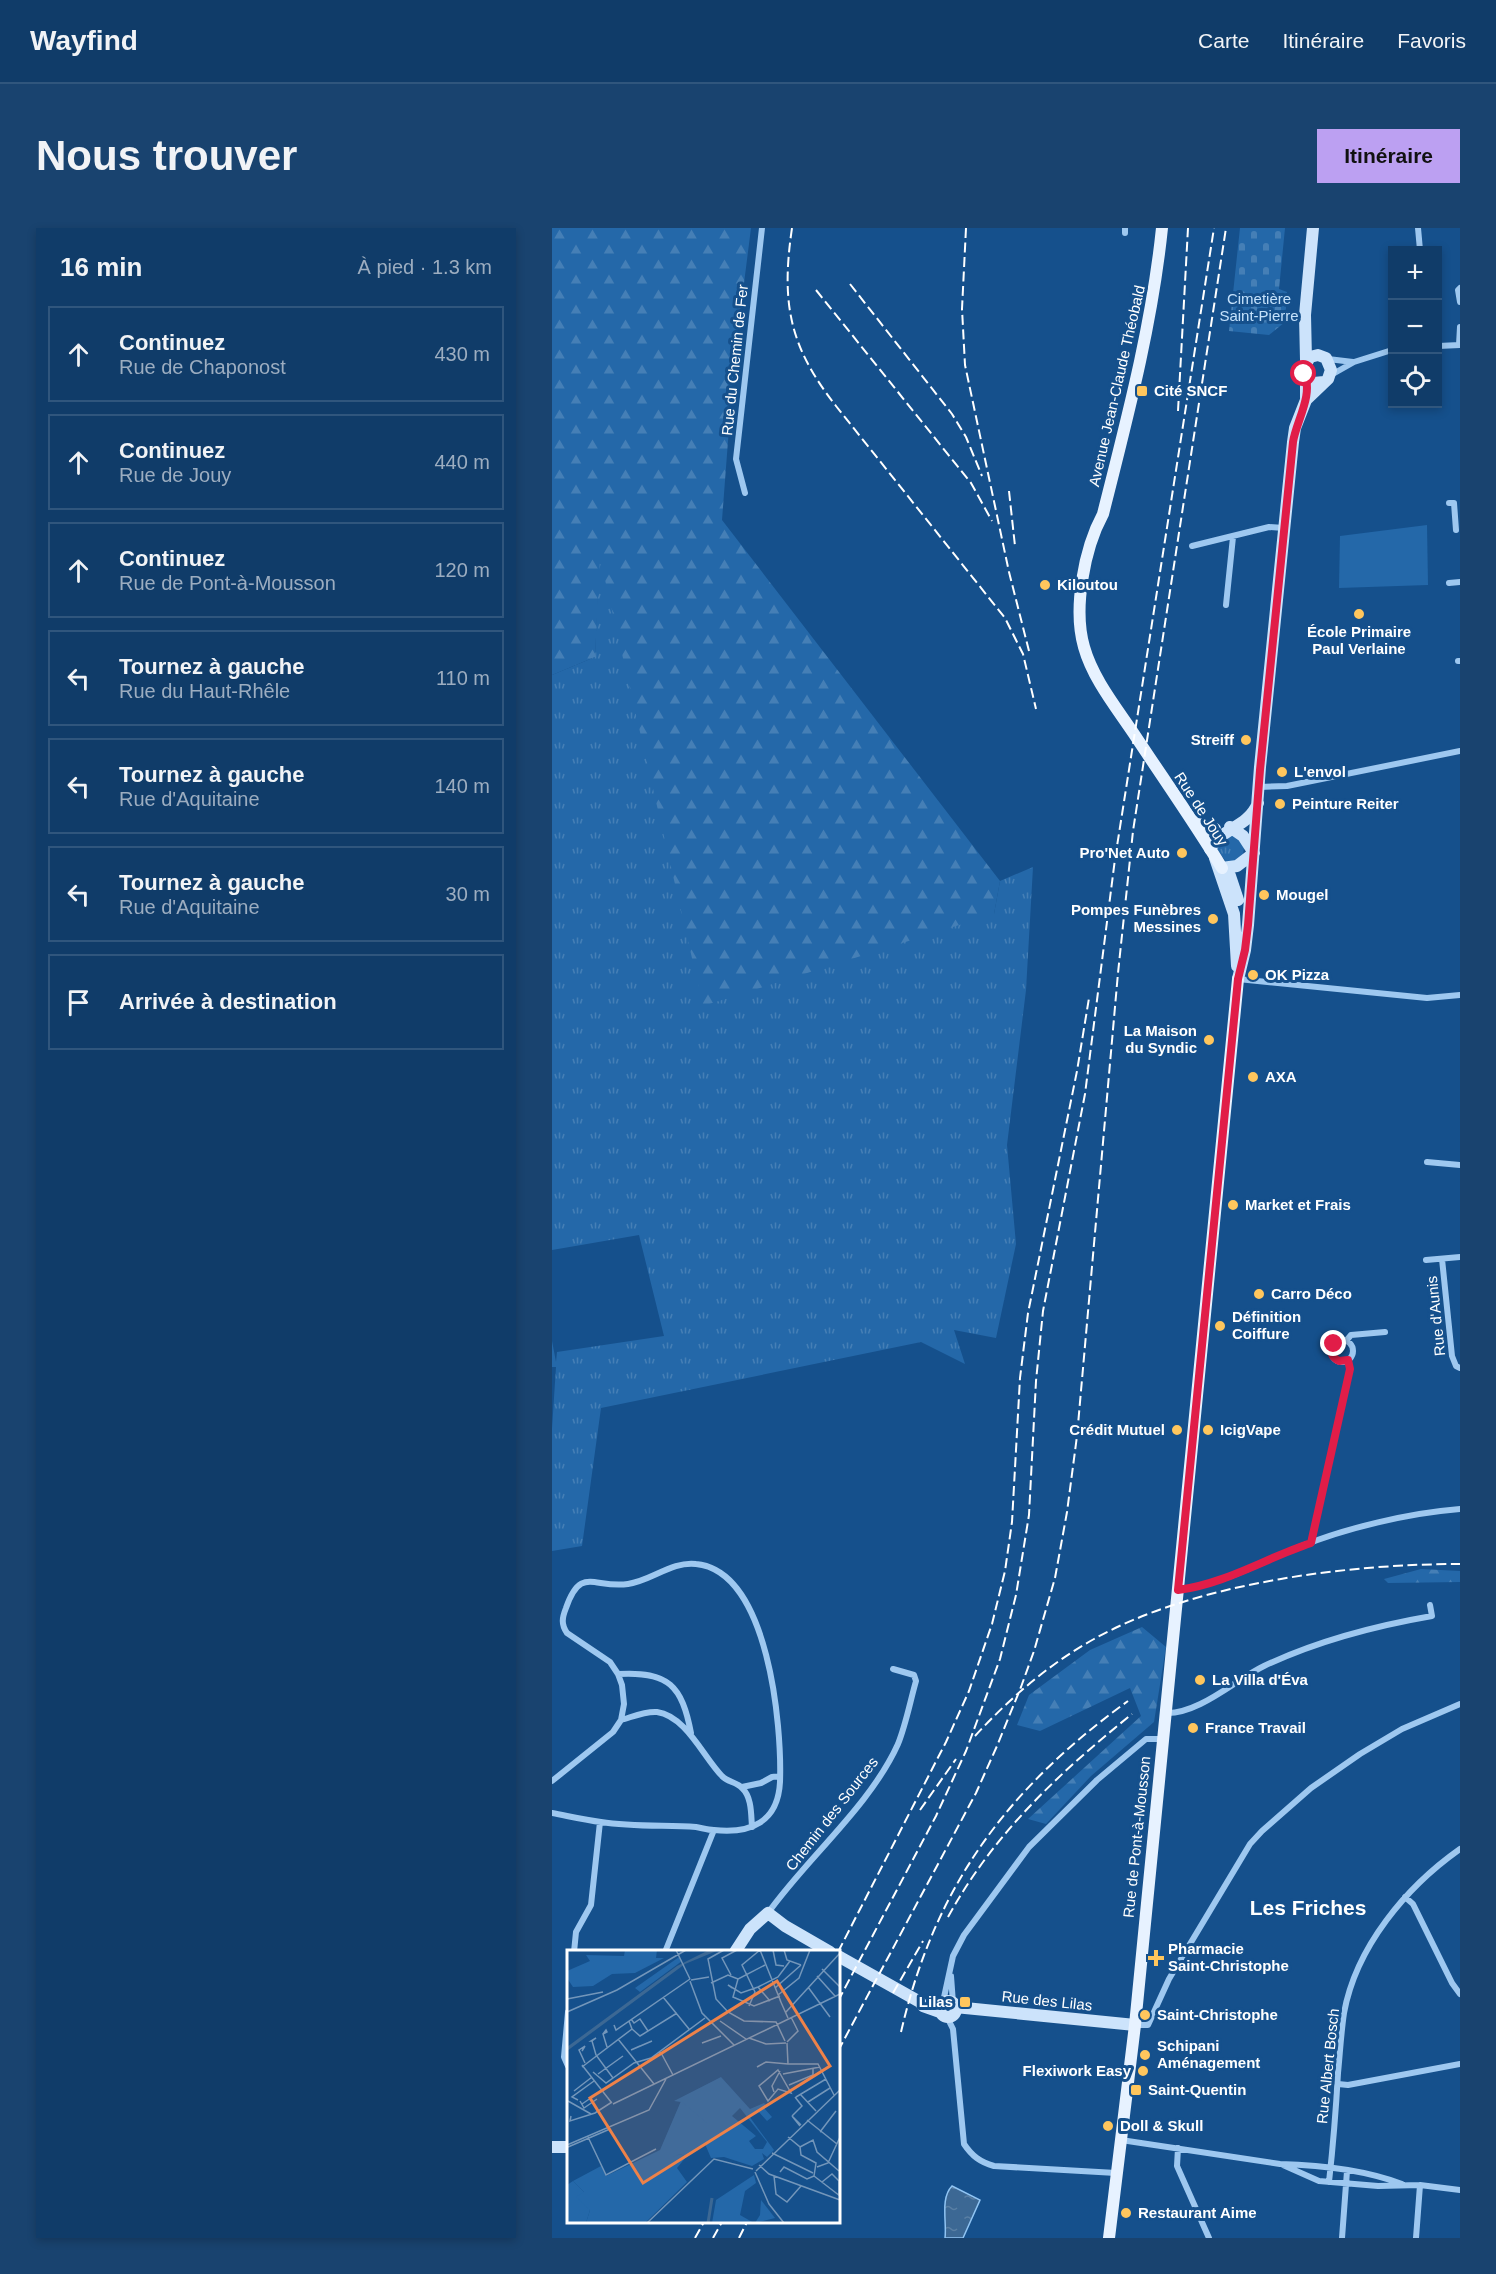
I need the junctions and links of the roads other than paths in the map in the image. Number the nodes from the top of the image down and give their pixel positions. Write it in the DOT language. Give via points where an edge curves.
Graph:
graph roads {
  1 [pos="762,228"];
  2 [pos="1162,228"];
  3 [pos="1313,228"];
  4 [pos="1418,228"];
  5 [pos="1420,246"];
  6 [pos="1460,288"];
  7 [pos="1460,302"];
  8 [pos="1460,327"];
  9 [pos="1306,336"];
  10 [pos="1459,345"];
  11 [pos="1442,346"];
  12 [pos="1388,351"];
  13 [pos="1325,357"];
  14 [pos="1306,360"];
  15 [pos="1354,362"];
  16 [pos="1306,378"];
  17 [pos="1327,378"];
  18 [pos="1305,400"];
  19 [pos="745,493"];
  20 [pos="1449,503"];
  21 [pos="1457,516"];
  22 [pos="1284,528"];
  23 [pos="1456,530"];
  24 [pos="1233,537"];
  25 [pos="1192,546"];
  26 [pos="1460,582"];
  27 [pos="1449,583"];
  28 [pos="1226,605"];
  29 [pos="1127,723"];
  30 [pos="1460,751"];
  31 [pos="1177,798"];
  32 [pos="1258,798"];
  33 [pos="1231,828"];
  34 [pos="1254,853"];
  35 [pos="1216,858"];
  36 [pos="1245,950"];
  37 [pos="1238,979"];
  38 [pos="1460,995"];
  39 [pos="1427,1162"];
  40 [pos="1460,1165"];
  41 [pos="1460,1257"];
  42 [pos="1442,1259"];
  43 [pos="1426,1260"];
  44 [pos="1385,1332"];
  45 [pos="1346,1341"];
  46 [pos="1348,1360"];
  47 [pos="1460,1368"];
  48 [pos="1193,1440"];
  49 [pos="1460,1509"];
  50 [pos="1311,1543"];
  51 [pos="1178,1590"];
  52 [pos="1430,1605"];
  53 [pos="893,1669"];
  54 [pos="618,1674"];
  55 [pos="1460,1704"];
  56 [pos="1165,1713"];
  57 [pos="621,1720"];
  58 [pos="691,1734"];
  59 [pos="1163,1738"];
  60 [pos="780,1776"];
  61 [pos="552,1781"];
  62 [pos="742,1788"];
  63 [pos="552,1813"];
  64 [pos="600,1822"];
  65 [pos="752,1827"];
  66 [pos="714,1830"];
  67 [pos="1460,1849"];
  68 [pos="1405,1897"];
  69 [pos="768,1913"];
  70 [pos="574,1950"];
  71 [pos="666,1950"];
  72 [pos="736,1950"];
  73 [pos="827,1950"];
  74 [pos="840,1957"];
  75 [pos="1460,1994"];
  76 [pos="947,2008"];
  77 [pos="567,2023"];
  78 [pos="1135,2025"];
  79 [pos="567,2064"];
  80 [pos="1460,2064"];
  81 [pos="1338,2084"];
  82 [pos="1121,2140"];
  83 [pos="552,2146"];
  84 [pos="567,2147"];
  85 [pos="1178,2148"];
  86 [pos="1280,2164"];
  87 [pos="1330,2169"];
  88 [pos="1347,2171"];
  89 [pos="1117,2173"];
  90 [pos="1329,2182"];
  91 [pos="1346,2184"];
  92 [pos="1402,2184"];
  93 [pos="1420,2185"];
  94 [pos="1460,2190"];
  95 [pos="1109,2238"];
  96 [pos="1209,2238"];
  97 [pos="1342,2238"];
  98 [pos="1416,2238"];
  1 -- 19 [label="street, Rue du Chemin de Fer" via="736,459"];
  2 -- 29 [label="main road, Avenue Jean-Claude Théobald" via="1142,356 1082,600 1080,624 1084,649"];
  3 -- 9 [label="main road"];
  4 -- 5 [label="street"];
  6 -- 7 [label="street"];
  8 -- 10 [label="street"];
  9 -- 13 [label="main road"];
  9 -- 14 [label="main road"];
  10 -- 11 [label="street"];
  12 -- 15 [label="street"];
  13 -- 14 [label="main road" via="1314,355"];
  13 -- 15 [label="street"];
  13 -- 17 [label="main road" via="1331,366"];
  14 -- 16 [label="main road"];
  15 -- 17 [label="street"];
  16 -- 17 [label="main road" via="1314,383"];
  16 -- 18 [label="main road"];
  17 -- 18 [label="main road"];
  18 -- 22 [label="main road, Rue de Jouy" via="1295,428"];
  20 -- 21 [label="street" via="1454,503"];
  21 -- 23 [label="street"];
  22 -- 24 [label="street" via="1269,527"];
  22 -- 32 [label="main road, Rue de Jouy"];
  24 -- 25 [label="street"];
  24 -- 28 [label="street"];
  26 -- 27 [label="street"];
  29 -- 31 [label="main road, Rue de Jouy"];
  30 -- 32 [label="street" via="1287,786"];
  31 -- 33 [label="main road" via="1205,830"];
  31 -- 35 [label="main road, Rue de Jouy"];
  32 -- 33 [label="main road" via="1243,823"];
  32 -- 34 [label="main road, Rue de Jouy"];
  33 -- 34 [label="main road" via="1243,836"];
  33 -- 35 [label="main road" via="1216,839"];
  34 -- 35 [label="main road" via="1237,866"];
  34 -- 36 [label="main road, Rue de Jouy"];
  35 -- 36 [label="main road, Rue de Jouy" via="1229,873 1239,903"];
  35 -- 37 [label="main road" via="1234,914"];
  36 -- 37 [label="main road, Rue de Jouy"];
  37 -- 38 [label="street" via="1427,998"];
  37 -- 48 [label="main road, Rue de Jouy"];
  39 -- 40 [label="street"];
  41 -- 42 [label="street, Rue d'Aunis"];
  42 -- 43 [label="street, Rue d'Aunis"];
  42 -- 47 [label="street, Rue d'Aunis" via="1452,1356"];
  44 -- 45 [label="street" via="1351,1335"];
  45 -- 46 [label="street" via="1352,1349"];
  45 -- 46 [label="street" via="1336,1342 1331,1351 1336,1360"];
  46 -- 50 [label="street" via="1350,1369"];
  48 -- 51 [label="main road, Rue de Pont-à-Mousson"];
  49 -- 50 [label="street" via="1358,1528"];
  50 -- 51 [label="street" via="1219,1581"];
  51 -- 56 [label="main road, Rue de Pont-à-Mousson"];
  52 -- 56 [label="street" via="1432,1616 1343,1636 1264,1666 1183,1712"];
  53 -- 69 [label="street, Chemin des Sources" via="914,1676 916,1681 899,1742 838,1830"];
  54 -- 57 [label="street" via="624,1704"];
  54 -- 58 [label="street" via="652,1676 673,1685"];
  54 -- 60 [label="street" via="610,1662 567,1633 563,1626 562,1617 576,1585 628,1584 685,1563 712,1567 740,1593 761,1636 779,1726"];
  55 -- 78 [label="street" via="1376,1744 1275,1817 1245,1853 1169,1979 1148,2025"];
  56 -- 59 [label="main road, Rue de Pont-à-Mousson"];
  57 -- 58 [label="street" via="658,1712"];
  57 -- 61 [label="street" via="613,1732"];
  58 -- 62 [label="street" via="724,1778"];
  59 -- 76 [label="street" via="1146,1739 1097,1780 1029,1847 964,1935 950,1967"];
  59 -- 78 [label="main road, Rue de Pont-à-Mousson"];
  60 -- 62 [label="street"];
  60 -- 65 [label="street" via="771,1813"];
  62 -- 65 [label="street" via="748,1799"];
  63 -- 64 [label="street"];
  64 -- 66 [label="street"];
  64 -- 70 [label="street" via="591,1905 576,1932"];
  65 -- 66 [label="street"];
  66 -- 71 [label="street"];
  67 -- 68 [label="street, Rue Albert Bosch"];
  68 -- 75 [label="street" via="1413,1904"];
  68 -- 81 [label="street, Rue Albert Bosch" via="1377,1935 1351,1989 1343,2020"];
  69 -- 72 [label="main road" via="750,1929"];
  69 -- 73 [label="main road"];
  74 -- 76 [label="main road" via="923,2006"];
  76 -- 78 [label="main road, Rue des Lilas"];
  76 -- 89 [label="street" via="953,2029 964,2144 971,2154 994,2166"];
  77 -- 79 [label="street"];
  78 -- 82 [label="main road, Rue de Pont-à-Mousson"];
  80 -- 81 [label="street"];
  81 -- 87 [label="street, Rue Albert Bosch"];
  82 -- 85 [label="street"];
  82 -- 89 [label="main road, Rue de Pont-à-Mousson"];
  83 -- 84 [label="main road"];
  85 -- 86 [label="street"];
  85 -- 96 [label="street" via="1177,2166"];
  86 -- 87 [label="street"];
  86 -- 90 [label="street"];
  87 -- 88 [label="street"];
  87 -- 90 [label="street, Rue Albert Bosch"];
  88 -- 91 [label="street"];
  88 -- 92 [label="street" via="1380,2175"];
  89 -- 95 [label="main road, Rue de Pont-à-Mousson"];
  90 -- 91 [label="street"];
  91 -- 92 [label="street"];
  91 -- 97 [label="street"];
  92 -- 93 [label="street"];
  93 -- 94 [label="street"];
  93 -- 98 [label="street"];
}
